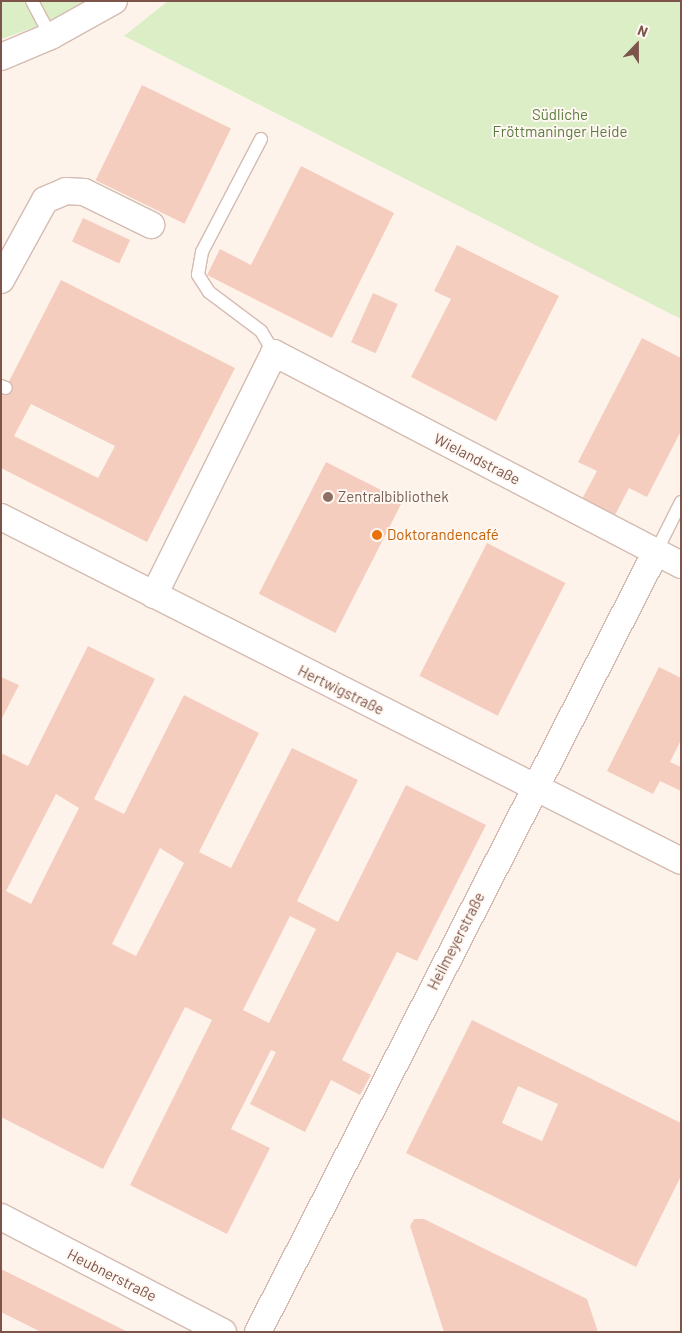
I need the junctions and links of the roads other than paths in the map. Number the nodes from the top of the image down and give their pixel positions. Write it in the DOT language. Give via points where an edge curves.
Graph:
graph roads {
  1 [pos="32,1"];
  2 [pos="114,1"];
  3 [pos="51,36"];
  4 [pos="1,58"];
  5 [pos="262,140"];
  6 [pos="151,225"];
  7 [pos="1,280"];
  8 [pos="274,353"];
  9 [pos="681,502"];
  10 [pos="1,518"];
  11 [pos="656,552"];
  12 [pos="681,565"];
  13 [pos="154,595"];
  14 [pos="535,787"];
  15 [pos="681,861"];
  16 [pos="1,1217"];
  17 [pos="217,1330"];
  18 [pos="258,1332"];
  1 -- 3 [label="lane"];
  2 -- 3 [label="street"];
  3 -- 4 [label="street"];
  5 -- 8 [label="lane" via="202,252 198,276 209,292 261,331"];
  6 -- 7 [label="street" via="84,192 66,191 46,200"];
  8 -- 11 [label="street, Wielandstraße"];
  8 -- 13 [label="street"];
  9 -- 11 [label="lane"];
  10 -- 13 [label="street, Hertwigstraße"];
  11 -- 12 [label="street, Wielandstraße"];
  11 -- 14 [label="street, Heilmeyerstraße"];
  13 -- 14 [label="street, Hertwigstraße"];
  14 -- 15 [label="street, Hertwigstraße"];
  14 -- 18 [label="street, Heilmeyerstraße"];
  16 -- 17 [label="street, Heubnerstraße"];
}
